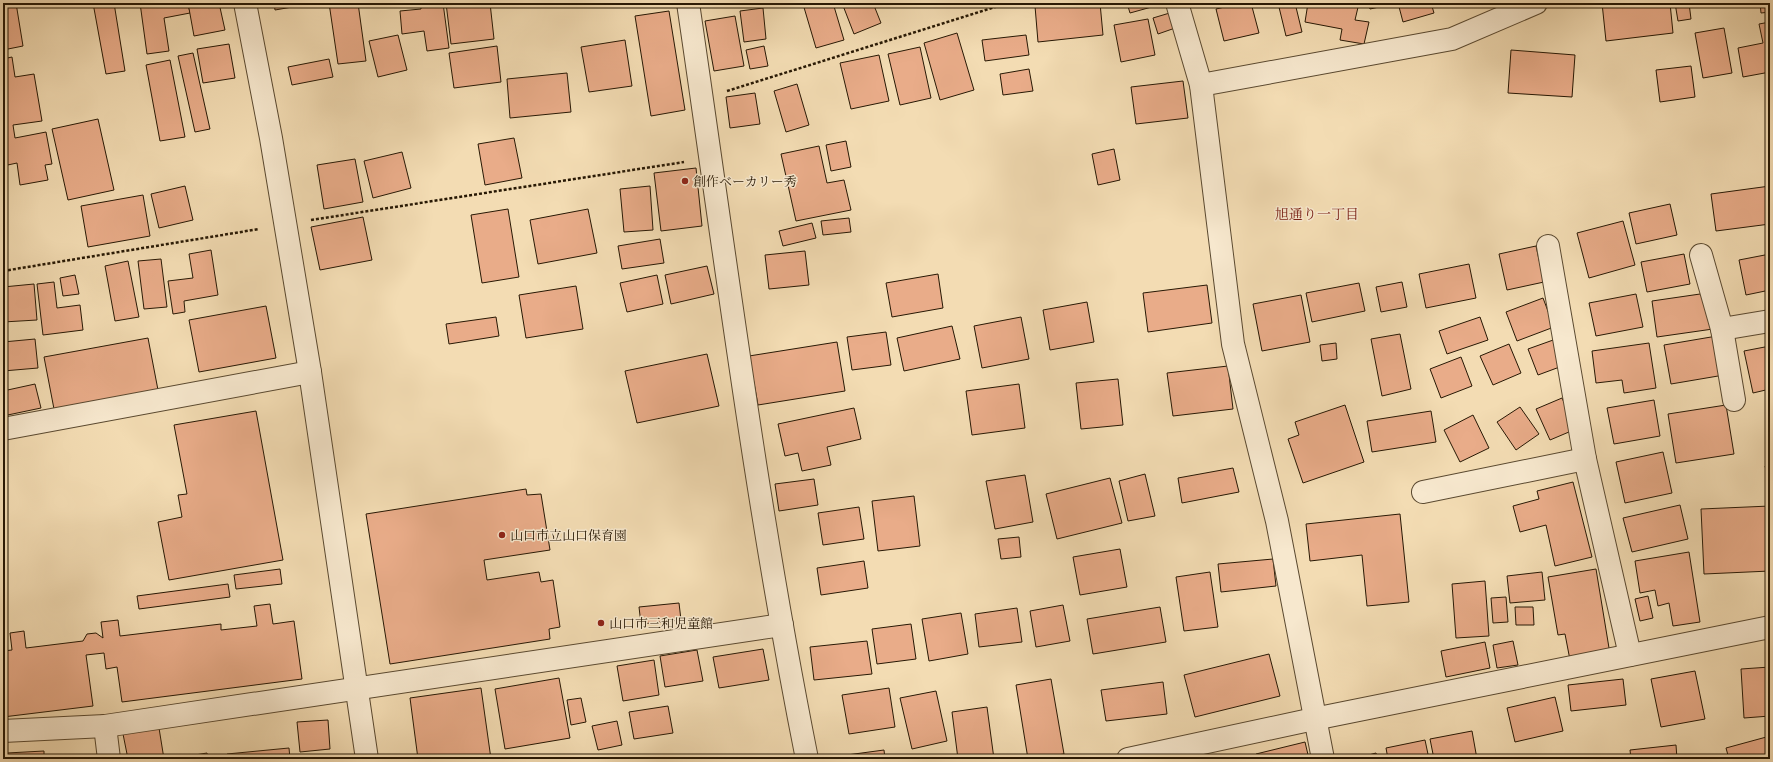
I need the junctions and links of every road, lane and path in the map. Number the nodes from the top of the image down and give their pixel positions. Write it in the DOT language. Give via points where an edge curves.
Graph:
graph roads {
  1 [pos="245,3"];
  2 [pos="688,3"];
  3 [pos="1008,3"];
  4 [pos="1177,3"];
  5 [pos="1536,3"];
  6 [pos="1201,84"];
  7 [pos="702,99"];
  8 [pos="711,158"];
  9 [pos="286,224"];
  10 [pos="1548,246"];
  11 [pos="1701,255"];
  12 [pos="3,271"];
  13 [pos="1770,320"];
  14 [pos="1722,329"];
  15 [pos="310,372"];
  16 [pos="1734,400"];
  17 [pos="3,428"];
  18 [pos="1585,459"];
  19 [pos="1423,492"];
  20 [pos="782,625"];
  21 [pos="1770,627"];
  22 [pos="1630,654"];
  23 [pos="356,688"];
  24 [pos="1314,719"];
  25 [pos="105,726"];
  26 [pos="3,731"];
  27 [pos="109,759"];
  28 [pos="367,759"];
  29 [pos="807,759"];
  30 [pos="1128,759"];
  31 [pos="1323,759"];
  1 -- 9 [label="street"];
  2 -- 7 [label="street"];
  3 -- 7 [label="path"];
  4 -- 6 [label="street"];
  5 -- 6 [label="street" via="1452,39"];
  6 -- 24 [label="street" via="1233,344 1277,520"];
  7 -- 8 [label="street"];
  8 -- 9 [label="path"];
  8 -- 20 [label="street"];
  9 -- 12 [label="path"];
  9 -- 15 [label="street"];
  10 -- 18 [label="street"];
  11 -- 14 [label="street"];
  13 -- 14 [label="street"];
  14 -- 16 [label="street"];
  15 -- 17 [label="street"];
  15 -- 23 [label="street"];
  18 -- 19 [label="street"];
  18 -- 22 [label="street"];
  20 -- 23 [label="street"];
  20 -- 29 [label="street"];
  21 -- 22 [label="street"];
  22 -- 24 [label="street"];
  23 -- 25 [label="street"];
  23 -- 28 [label="street"];
  24 -- 30 [label="street"];
  24 -- 31 [label="street"];
  25 -- 26 [label="street"];
  25 -- 27 [label="street"];
}
